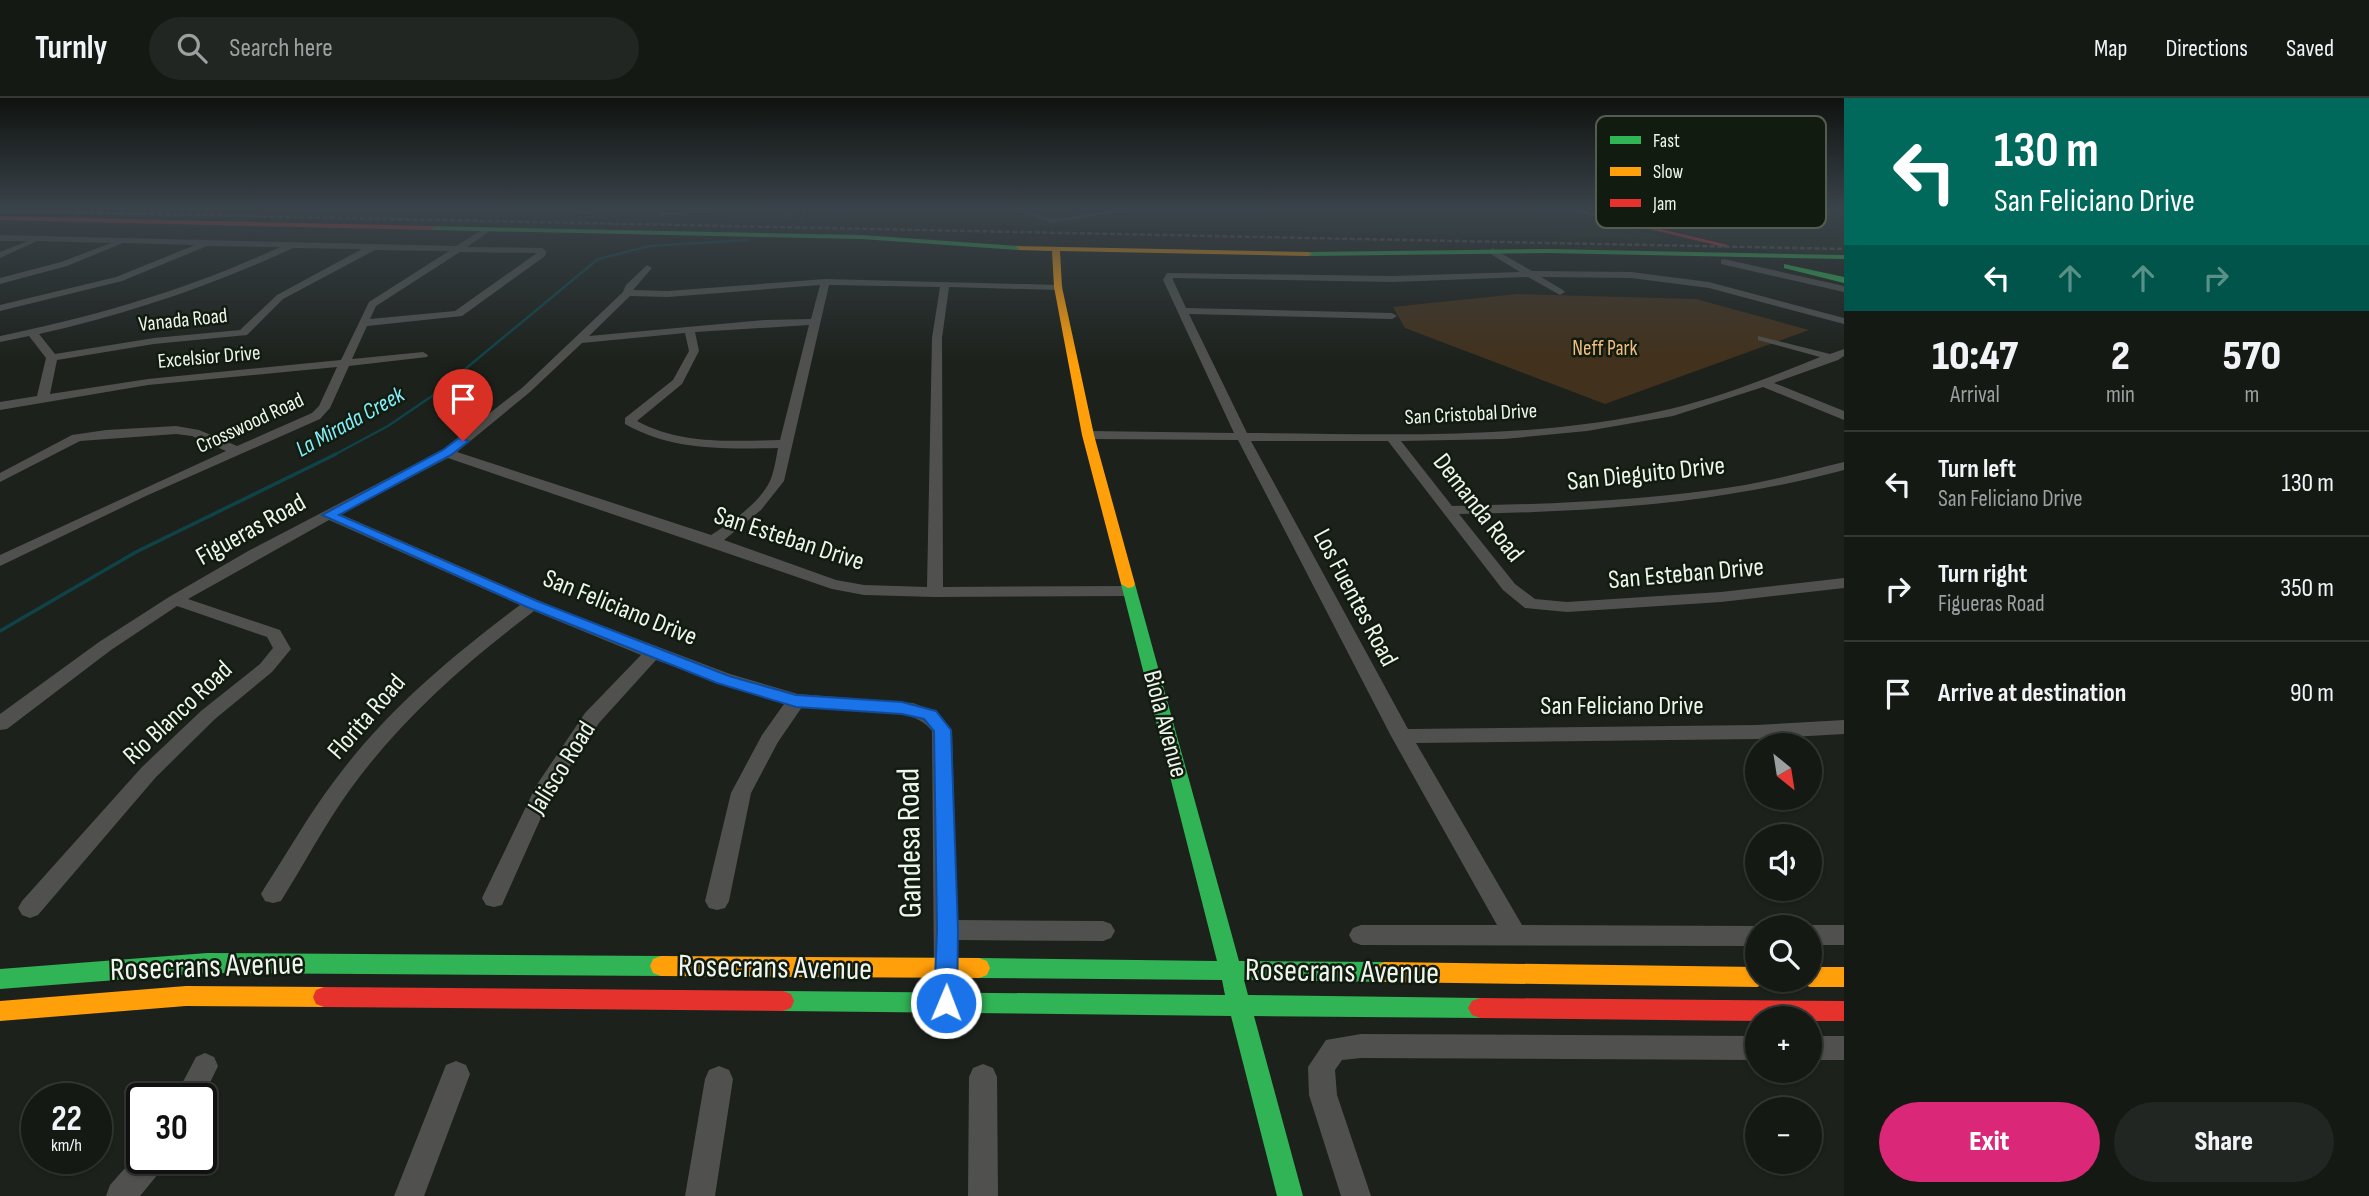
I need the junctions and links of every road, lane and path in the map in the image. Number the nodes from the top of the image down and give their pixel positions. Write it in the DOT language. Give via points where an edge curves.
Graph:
graph roads {
  1 [pos="76,259"];
  2 [pos="167,259"];
  3 [pos="263,259"];
  4 [pos="350,259"];
  5 [pos="443,259"];
  6 [pos="536,259"];
  7 [pos="1057,259"];
  8 [pos="1505,259"];
  9 [pos="1760,259"];
  10 [pos="1782,259"];
  11 [pos="1724,262"];
  12 [pos="647,268"];
  13 [pos="1528,274"];
  14 [pos="1844,274"];
  15 [pos="1844,280"];
  16 [pos="0,281"];
  17 [pos="825,282"];
  18 [pos="945,285"];
  19 [pos="1058,287"];
  20 [pos="1844,289"];
  21 [pos="1560,292"];
  22 [pos="628,293"];
  23 [pos="0,308"];
  24 [pos="1182,311"];
  25 [pos="1392,316"];
  26 [pos="1844,321"];
  27 [pos="817,322"];
  28 [pos="363,323"];
  29 [pos="690,330"];
  30 [pos="32,333"];
  31 [pos="1762,338"];
  32 [pos="0,339"];
  33 [pos="578,340"];
  34 [pos="1844,352"];
  35 [pos="423,355"];
  36 [pos="1831,357"];
  37 [pos="52,358"];
  38 [pos="1844,361"];
  39 [pos="344,363"];
  40 [pos="1765,384"];
  41 [pos="43,398"];
  42 [pos="0,406"];
  43 [pos="1844,416"];
  44 [pos="1088,435"];
  45 [pos="1241,436"];
  46 [pos="1391,437"];
  47 [pos="784,444"];
  48 [pos="239,451"];
  49 [pos="447,453"];
  50 [pos="1844,466"];
  51 [pos="0,478"];
  52 [pos="1450,510"];
  53 [pos="329,515"];
  54 [pos="713,541"];
  55 [pos="0,549"];
  56 [pos="17,552"];
  57 [pos="0,561"];
  58 [pos="1844,583"];
  59 [pos="1129,591"];
  60 [pos="934,592"];
  61 [pos="175,600"];
  62 [pos="532,604"];
  63 [pos="1531,604"];
  64 [pos="653,653"];
  65 [pos="796,701"];
  66 [pos="902,708"];
  67 [pos="0,724"];
  68 [pos="1844,727"];
  69 [pos="1401,736"];
  70 [pos="274,894"];
  71 [pos="494,898"];
  72 [pos="717,901"];
  73 [pos="30,908"];
  74 [pos="947,930"];
  75 [pos="1103,931"];
  76 [pos="1361,935"];
  77 [pos="1844,935"];
  78 [pos="1745,936"];
  79 [pos="1822,936"];
  80 [pos="1516,937"];
  81 [pos="947,969"];
  82 [pos="1230,970"];
  83 [pos="1745,977"];
  84 [pos="1822,977"];
  85 [pos="1844,977"];
  86 [pos="0,979"];
  87 [pos="946,1003"];
  88 [pos="1239,1004"];
  89 [pos="0,1011"];
  90 [pos="1844,1011"];
  91 [pos="1745,1048"];
  92 [pos="1822,1048"];
  93 [pos="1844,1048"];
  94 [pos="205,1066"];
  95 [pos="457,1074"];
  96 [pos="983,1077"];
  97 [pos="719,1079"];
  98 [pos="196,1083"];
  99 [pos="140,1174"];
  100 [pos="121,1196"];
  101 [pos="409,1196"];
  102 [pos="700,1196"];
  103 [pos="983,1196"];
  104 [pos="1290,1196"];
  105 [pos="1356,1196"];
  1 -- 16 [label="street"];
  2 -- 23 [label="street" via="119,279"];
  3 -- 30 [label="street" via="183,292"];
  4 -- 37 [label="street, Vanada Road" via="280,297 243,332"];
  5 -- 28 [label="street, Crosswood Road" via="380,297"];
  6 -- 28 [label="street" via="458,314"];
  7 -- 19 [label="main road, Biola Avenue"];
  8 -- 13 [label="street"];
  9 -- 15 [label="main road"];
  10 -- 14 [label="main road"];
  11 -- 20 [label="street"];
  12 -- 22 [label="street, Figueras Road"];
  13 -- 21 [label="street"];
  13 -- 24 [label="street, Los Fuentes Road" via="1392,279 1170,275"];
  13 -- 26 [label="street" via="1631,275 1709,285"];
  17 -- 18 [label="street"];
  17 -- 22 [label="street"];
  17 -- 27 [label="street"];
  18 -- 19 [label="street"];
  18 -- 60 [label="street" via="937,338"];
  19 -- 44 [label="main road, Biola Avenue"];
  22 -- 33 [label="street, Figueras Road"];
  24 -- 25 [label="street"];
  24 -- 45 [label="street, Los Fuentes Road"];
  27 -- 29 [label="street"];
  27 -- 47 [label="street"];
  28 -- 39 [label="street, Crosswood Road"];
  29 -- 33 [label="street"];
  29 -- 47 [label="street" via="694,351 678,382 629,421 640,429 702,445"];
  30 -- 32 [label="street"];
  30 -- 37 [label="street"];
  31 -- 36 [label="street"];
  33 -- 49 [label="street, Figueras Road" via="506,408"];
  34 -- 36 [label="street, San Cristobal Drive"];
  35 -- 39 [label="street, Excelsior Drive"];
  36 -- 38 [label="street"];
  36 -- 40 [label="street, San Cristobal Drive"];
  37 -- 41 [label="street"];
  39 -- 41 [label="street, Excelsior Drive" via="148,382"];
  39 -- 48 [label="street, Crosswood Road" via="316,416"];
  40 -- 43 [label="street"];
  40 -- 46 [label="street, San Cristobal Drive" via="1703,404 1613,423"];
  41 -- 42 [label="street, Excelsior Drive"];
  44 -- 45 [label="street, San Cristobal Drive"];
  44 -- 59 [label="main road, Biola Avenue"];
  45 -- 46 [label="street, San Cristobal Drive"];
  45 -- 69 [label="street, Los Fuentes Road"];
  46 -- 52 [label="street, Demanda Road"];
  47 -- 54 [label="street" via="776,481 764,501"];
  48 -- 51 [label="street" via="176,430 106,434 77,438"];
  48 -- 56 [label="street, Crosswood Road"];
  49 -- 53 [label="street, Figueras Road"];
  49 -- 54 [label="street, San Esteban Drive"];
  50 -- 52 [label="street, San Dieguito Drive" via="1753,488 1676,499"];
  52 -- 63 [label="street, Demanda Road" via="1509,587"];
  53 -- 61 [label="street, Figueras Road"];
  53 -- 62 [label="street, San Feliciano Drive"];
  54 -- 60 [label="street, San Esteban Drive" via="832,584"];
  55 -- 56 [label="street"];
  56 -- 57 [label="street, Crosswood Road"];
  58 -- 63 [label="street, San Esteban Drive" via="1721,597 1567,607"];
  59 -- 60 [label="street, San Esteban Drive"];
  59 -- 82 [label="main road, Biola Avenue"];
  61 -- 67 [label="street, Figueras Road"];
  61 -- 73 [label="street, Rio Blanco Road" via="274,634 282,649 149,772"];
  62 -- 64 [label="street, San Feliciano Drive"];
  62 -- 70 [label="street, Florita Road" via="429,686 381,738 342,785"];
  64 -- 65 [label="street, San Feliciano Drive"];
  64 -- 71 [label="street, Jalisco Road" via="592,718 543,791"];
  65 -- 66 [label="street, San Feliciano Drive"];
  65 -- 72 [label="street" via="741,793"];
  66 -- 74 [label="street, Gandesa Road" via="930,715 942,730"];
  68 -- 69 [label="street, San Feliciano Drive"];
  69 -- 80 [label="street, Los Fuentes Road"];
  74 -- 75 [label="street"];
  74 -- 81 [label="street, Gandesa Road"];
  76 -- 80 [label="street, Rosecrans Avenue"];
  77 -- 79 [label="street"];
  78 -- 80 [label="street, Rosecrans Avenue"];
  81 -- 82 [label="main road, Rosecrans Avenue"];
  81 -- 86 [label="main road, Rosecrans Avenue" via="206,963"];
  81 -- 87 [label="street, Gandesa Road"];
  82 -- 83 [label="main road, Rosecrans Avenue"];
  82 -- 88 [label="main road, Biola Avenue"];
  84 -- 85 [label="main road"];
  87 -- 88 [label="main road, Rosecrans Avenue"];
  87 -- 89 [label="main road, Rosecrans Avenue" via="186,996"];
  88 -- 90 [label="main road, Rosecrans Avenue"];
  88 -- 104 [label="main road, Biola Avenue"];
  91 -- 105 [label="street" via="1335,1049 1321,1067 1323,1095"];
  92 -- 93 [label="street"];
  94 -- 98 [label="street"];
  95 -- 101 [label="street"];
  96 -- 103 [label="street"];
  97 -- 102 [label="street"];
  99 -- 100 [label="street"];
}
